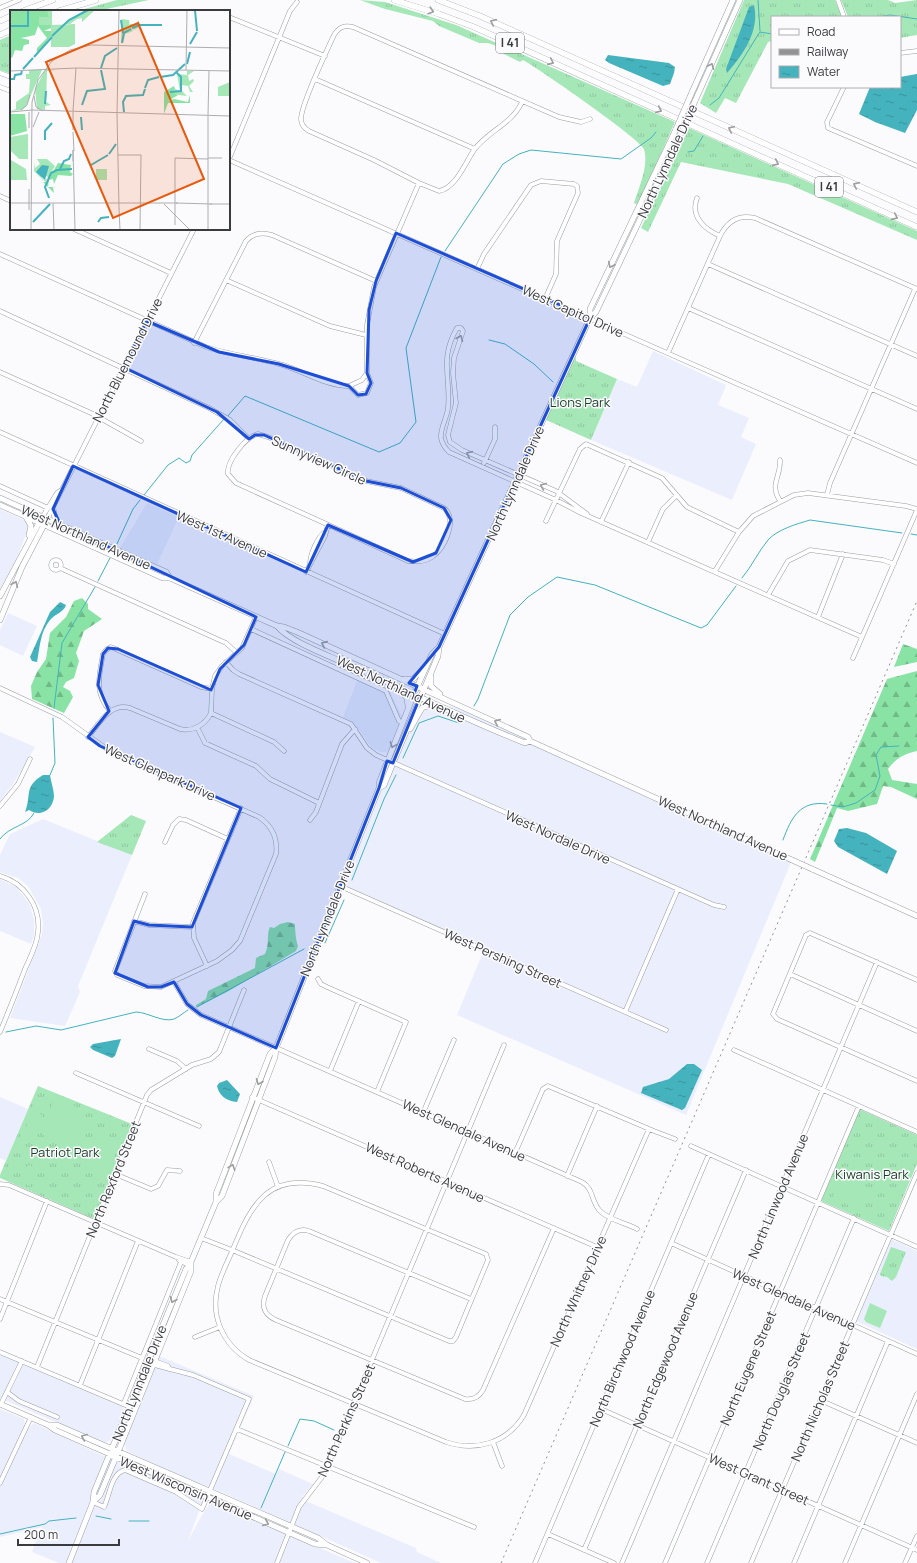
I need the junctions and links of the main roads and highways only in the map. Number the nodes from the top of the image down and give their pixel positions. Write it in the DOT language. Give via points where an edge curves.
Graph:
graph roads {
  1 [pos="53,0"];
  2 [pos="96,0"];
  3 [pos="394,0"];
  4 [pos="438,0"];
  5 [pos="733,0"];
  6 [pos="740,0"];
  7 [pos="26,10"];
  8 [pos="62,10"];
  9 [pos="10,16"];
  10 [pos="0,21"];
  11 [pos="10,30"];
  12 [pos="0,34"];
  13 [pos="917,212"];
  14 [pos="917,227"];
  15 [pos="590,318"];
  16 [pos="0,498"];
  17 [pos="0,505"];
  18 [pos="51,508"];
  19 [pos="26,516"];
  20 [pos="45,518"];
  21 [pos="42,523"];
  22 [pos="60,524"];
  23 [pos="28,542"];
  24 [pos="170,578"];
  25 [pos="0,596"];
  26 [pos="0,620"];
  27 [pos="277,626"];
  28 [pos="439,647"];
  29 [pos="427,665"];
  30 [pos="430,673"];
  31 [pos="397,677"];
  32 [pos="396,686"];
  33 [pos="417,686"];
  34 [pos="423,689"];
  35 [pos="414,694"];
  36 [pos="420,697"];
  37 [pos="434,703"];
  38 [pos="461,707"];
  39 [pos="408,709"];
  40 [pos="405,733"];
  41 [pos="530,741"];
  42 [pos="380,788"];
  43 [pos="917,916"];
  44 [pos="191,1264"];
  45 [pos="1,1404"];
  46 [pos="48,1425"];
  47 [pos="112,1449"];
  48 [pos="118,1452"];
  49 [pos="110,1455"];
  50 [pos="116,1458"];
  51 [pos="93,1502"];
  52 [pos="290,1529"];
  53 [pos="69,1563"];
  54 [pos="367,1563"];
  1 -- 7 [label="highway"];
  2 -- 8 [label="highway"];
  3 -- 14 [label="highway, I 41, one-way" via="474,27"];
  13 -- 4 [label="highway, I 41, one-way" via="494,22"];
  5 -- 15 [label="main road, North Lynndale Drive, one-way, bridge" via="640,206 593,302"];
  15 -- 6 [label="main road, North Lynndale Drive, one-way, bridge" via="596,312 682,131"];
  9 -- 10 [label="highway"];
  11 -- 12 [label="highway"];
  15 -- 28 [label="main road, North Lynndale Drive"];
  16 -- 20 [label="main road, West Northland Avenue"];
  17 -- 19 [label="main road, West Northland Avenue"];
  18 -- 22 [label="main road"];
  19 -- 21 [label="main road, West Northland Avenue"];
  19 -- 23 [label="main road" via="31,526"];
  20 -- 21 [label="main road, North Bluemound Drive"];
  20 -- 22 [label="main road, West Northland Avenue"];
  21 -- 23 [label="main road, North Bluemound Drive"];
  21 -- 24 [label="main road, West Northland Avenue" via="163,578"];
  26 -- 21 [label="main road, North Bluemound Drive, one-way"];
  22 -- 24 [label="main road, West Northland Avenue" via="166,572"];
  23 -- 25 [label="main road, North Bluemound Drive"];
  24 -- 27 [label="main road, West Northland Avenue"];
  31 -- 27 [label="main road, West Northland Avenue, one-way" via="297,632"];
  27 -- 32 [label="main road, West Northland Avenue" via="282,632 301,642"];
  28 -- 29 [label="main road, North Lynndale Drive"];
  28 -- 30 [label="main road, North Lynndale Drive"];
  29 -- 31 [label="main road" via="413,679"];
  29 -- 33 [label="main road, North Lynndale Drive"];
  30 -- 34 [label="main road, North Lynndale Drive"];
  30 -- 38 [label="main road" via="430,684 434,690"];
  31 -- 33 [label="main road, West Northland Avenue"];
  32 -- 35 [label="main road, West Northland Avenue"];
  32 -- 39 [label="main road" via="407,698"];
  33 -- 34 [label="main road, West Northland Avenue"];
  33 -- 35 [label="main road, North Lynndale Drive"];
  34 -- 36 [label="main road, North Lynndale Drive"];
  34 -- 38 [label="main road, West Northland Avenue"];
  35 -- 36 [label="main road, West Northland Avenue"];
  35 -- 39 [label="main road, North Lynndale Drive"];
  36 -- 37 [label="main road, West Northland Avenue"];
  36 -- 40 [label="main road, North Lynndale Drive"];
  37 -- 40 [label="main road" via="422,708 409,731"];
  37 -- 41 [label="main road, West Northland Avenue" via="500,733 525,742"];
  41 -- 38 [label="main road, West Northland Avenue, one-way" via="528,737"];
  39 -- 42 [label="main road, North Lynndale Drive, one-way" via="387,760 379,783"];
  40 -- 42 [label="main road, North Lynndale Drive" via="384,785"];
  41 -- 43 [label="main road, West Northland Avenue, bridge"];
  42 -- 44 [label="main road, North Lynndale Drive" via="276,1048 275,1057 255,1098 222,1196 216,1202"];
  44 -- 47 [label="main road, North Lynndale Drive, one-way" via="186,1269"];
  44 -- 48 [label="main road, North Lynndale Drive" via="191,1271"];
  45 -- 46 [label="main road, West Wisconsin Avenue"];
  47 -- 46 [label="main road, West Wisconsin Avenue, one-way" via="57,1425"];
  46 -- 49 [label="main road, West Wisconsin Avenue"];
  47 -- 48 [label="main road, West Wisconsin Avenue"];
  47 -- 49 [label="main road, North Lynndale Drive"];
  48 -- 50 [label="main road, North Lynndale Drive"];
  48 -- 52 [label="main road, West Wisconsin Avenue"];
  49 -- 50 [label="main road, West Wisconsin Avenue"];
  49 -- 51 [label="main road, North Lynndale Drive" via="94,1492"];
  50 -- 51 [label="main road, North Lynndale Drive" via="100,1495"];
  50 -- 52 [label="main road, West Wisconsin Avenue, one-way" via="208,1498"];
  51 -- 53 [label="main road, North Lynndale Drive"];
  52 -- 54 [label="main road, West Wisconsin Avenue" via="318,1538 327,1545"];
}
